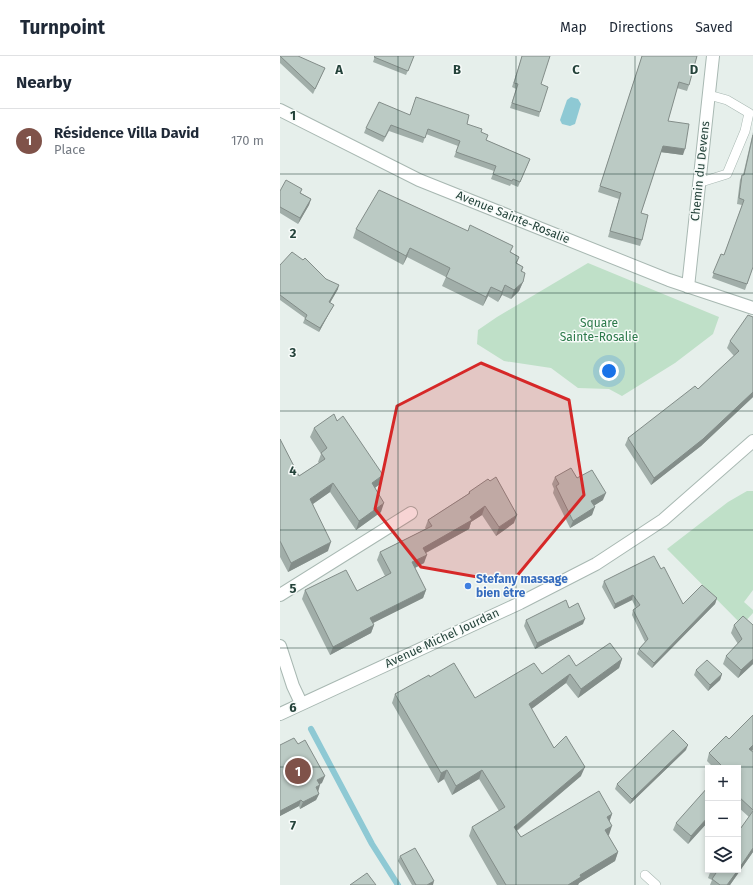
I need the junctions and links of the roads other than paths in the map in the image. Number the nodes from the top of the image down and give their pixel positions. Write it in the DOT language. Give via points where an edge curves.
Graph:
graph roads {
  1 [pos="713,56"];
  2 [pos="709,95"];
  3 [pos="280,110"];
  4 [pos="698,183"];
  5 [pos="688,287"];
  6 [pos="753,308"];
  7 [pos="751,446"];
  8 [pos="411,514"];
  9 [pos="280,595"];
  10 [pos="280,646"];
  11 [pos="301,703"];
  12 [pos="280,714"];
  13 [pos="645,875"];
  14 [pos="656,885"];
  1 -- 2 [label="street, Chemin du Devens"];
  2 -- 4 [label="street, Chemin du Devens"];
  2 -- 4 [label="lane" via="727,100 748,113 745,131 727,174"];
  3 -- 5 [label="street, Avenue Sainte-Rosalie" via="419,180"];
  4 -- 5 [label="street, Chemin du Devens"];
  5 -- 6 [label="street, Avenue Sainte-Rosalie"];
  7 -- 11 [label="street, Avenue Michel Jourdan" via="663,520 596,564 520,603"];
  8 -- 9 [label="street"];
  10 -- 11 [label="street"];
  11 -- 12 [label="street, Avenue Michel Jourdan"];
  13 -- 14 [label="lane"];
}
